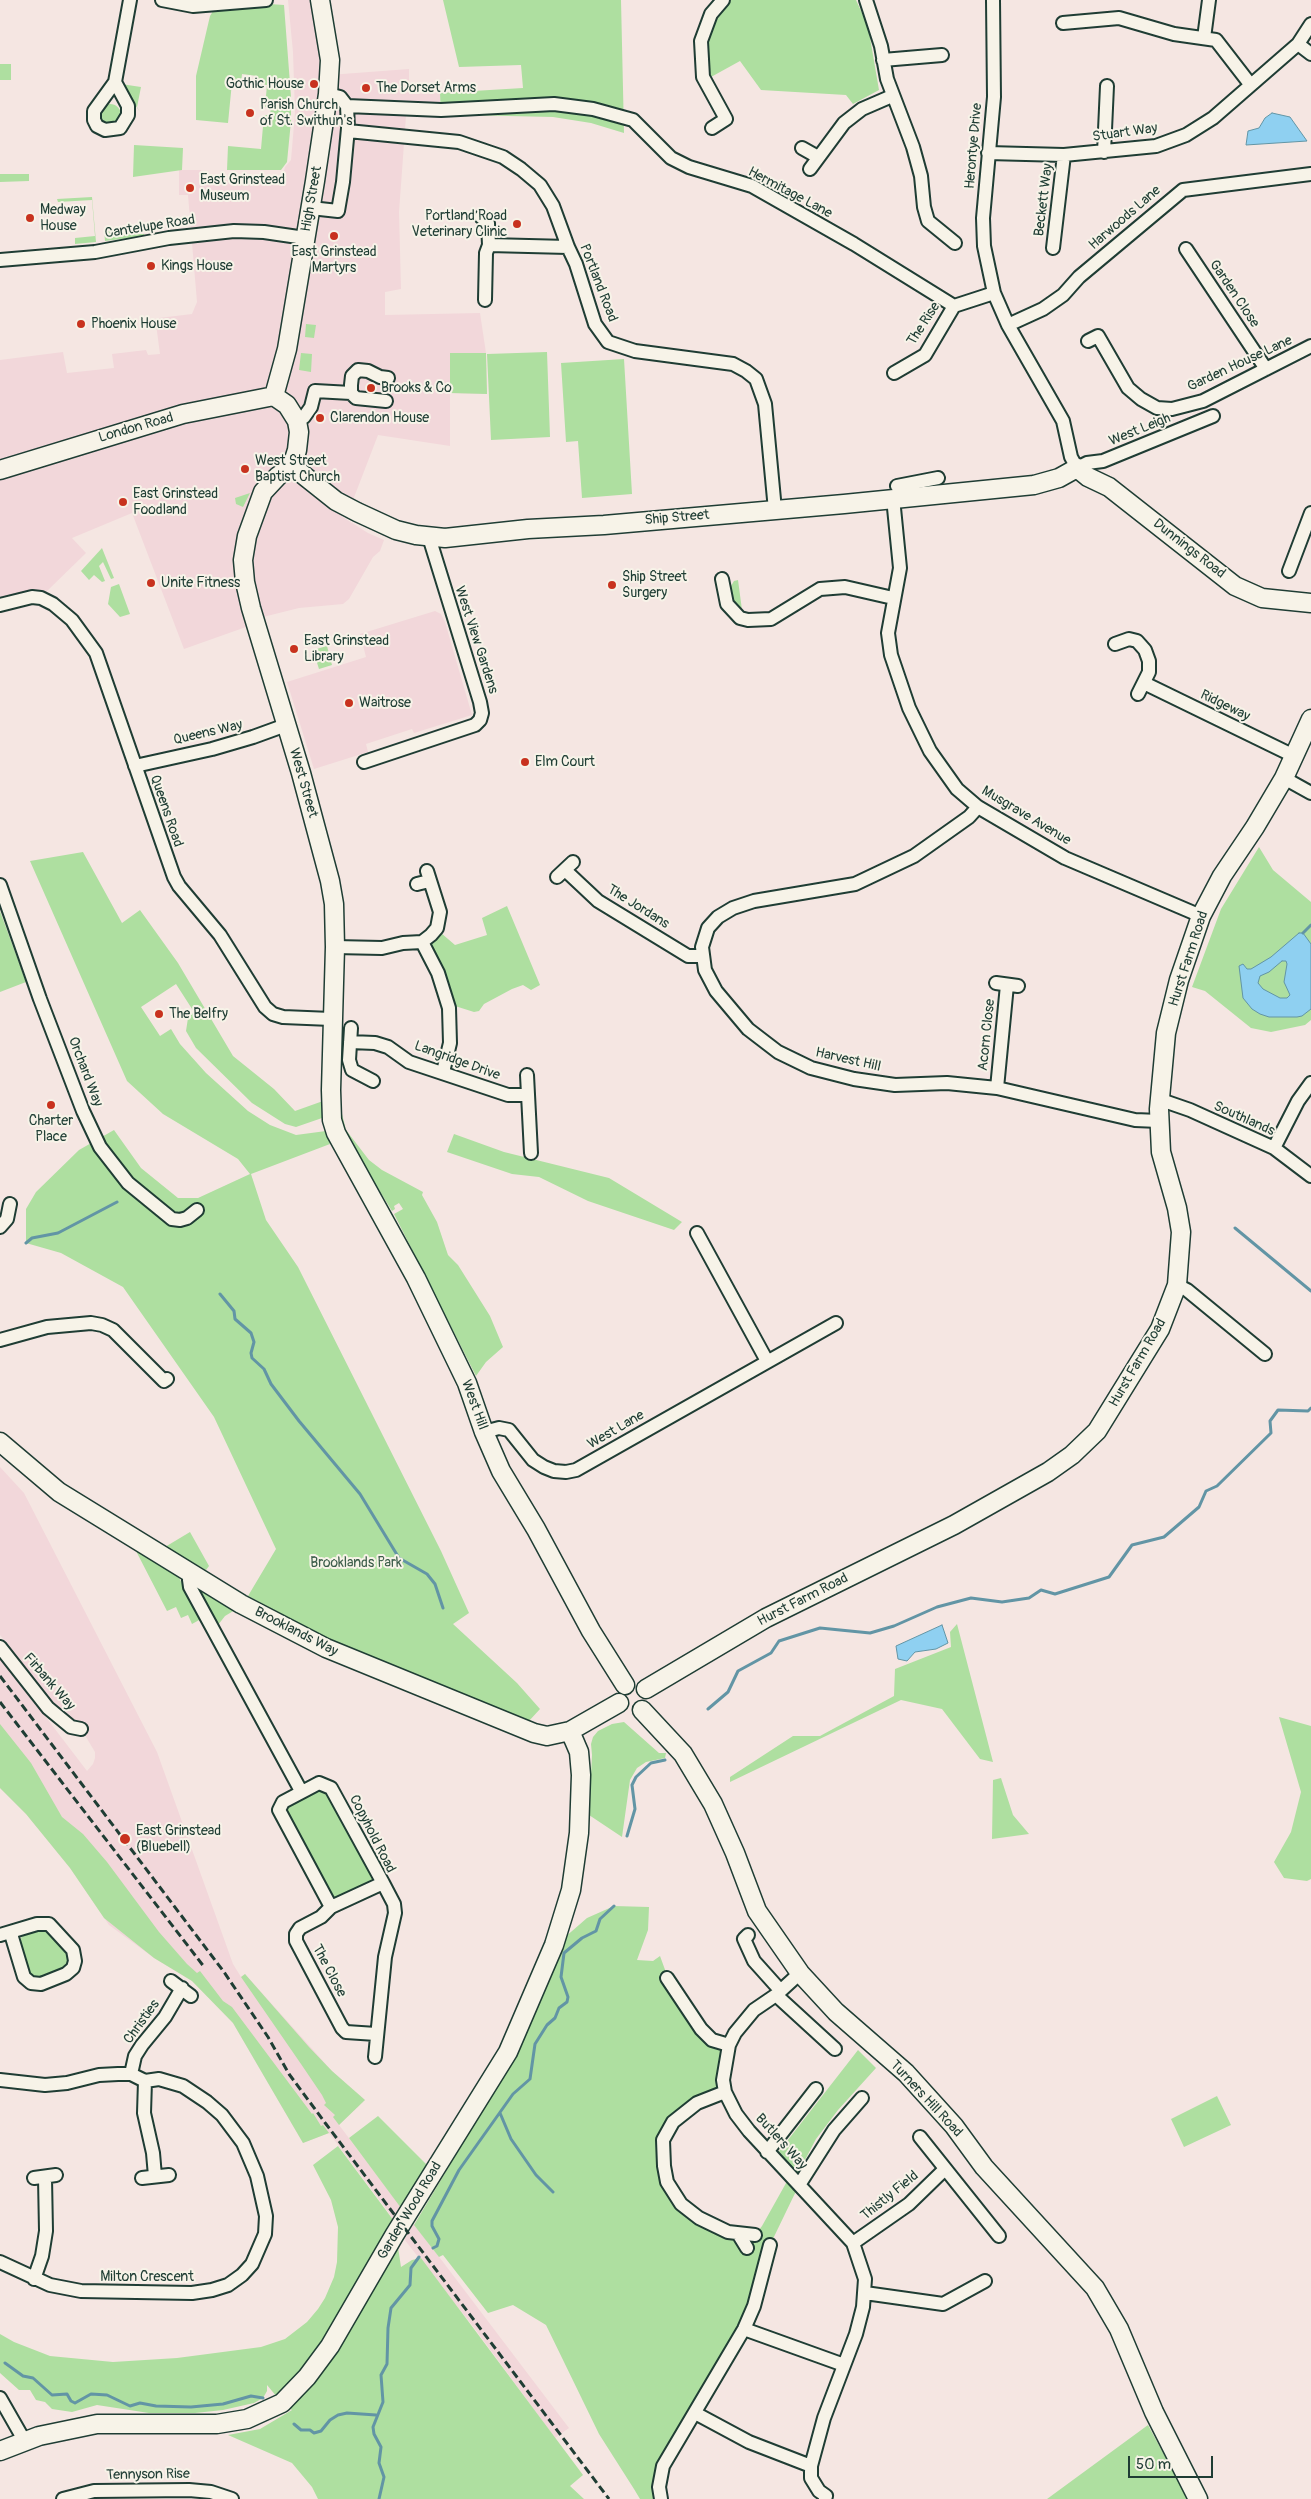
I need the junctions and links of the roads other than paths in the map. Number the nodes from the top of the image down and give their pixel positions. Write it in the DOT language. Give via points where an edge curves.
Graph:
graph roads {
  1 [pos="130,0"];
  2 [pos="162,0"];
  3 [pos="266,0"];
  4 [pos="320,0"];
  5 [pos="723,0"];
  6 [pos="866,0"];
  7 [pos="992,0"];
  8 [pos="1209,0"];
  9 [pos="1063,23"];
  10 [pos="1311,24"];
  11 [pos="1204,38"];
  12 [pos="1298,44"];
  13 [pos="1311,54"];
  14 [pos="942,55"];
  15 [pos="884,60"];
  16 [pos="115,82"];
  17 [pos="1250,84"];
  18 [pos="1107,86"];
  19 [pos="328,94"];
  20 [pos="892,96"];
  21 [pos="347,106"];
  22 [pos="712,128"];
  23 [pos="348,131"];
  24 [pos="802,148"];
  25 [pos="1104,152"];
  26 [pos="988,153"];
  27 [pos="1064,155"];
  28 [pos="818,157"];
  29 [pos="810,169"];
  30 [pos="1311,174"];
  31 [pos="310,208"];
  32 [pos="481,217"];
  33 [pos="305,238"];
  34 [pos="955,243"];
  35 [pos="489,245"];
  36 [pos="568,247"];
  37 [pos="1054,248"];
  38 [pos="1186,249"];
  39 [pos="0,260"];
  40 [pos="994,293"];
  41 [pos="485,300"];
  42 [pos="954,306"];
  43 [pos="1008,326"];
  44 [pos="1097,336"];
  45 [pos="1311,346"];
  46 [pos="1266,369"];
  47 [pos="894,373"];
  48 [pos="388,378"];
  49 [pos="351,393"];
  50 [pos="274,396"];
  51 [pos="386,401"];
  52 [pos="1213,416"];
  53 [pos="297,421"];
  54 [pos="292,466"];
  55 [pos="1077,468"];
  56 [pos="0,470"];
  57 [pos="938,478"];
  58 [pos="918,489"];
  59 [pos="895,492"];
  60 [pos="775,510"];
  61 [pos="1311,513"];
  62 [pos="429,536"];
  63 [pos="1293,568"];
  64 [pos="722,579"];
  65 [pos="893,598"];
  66 [pos="1311,603"];
  67 [pos="0,605"];
  68 [pos="1114,644"];
  69 [pos="1311,719"];
  70 [pos="286,725"];
  71 [pos="1294,756"];
  72 [pos="364,762"];
  73 [pos="135,766"];
  74 [pos="1284,778"];
  75 [pos="1311,793"];
  76 [pos="978,807"];
  77 [pos="565,869"];
  78 [pos="424,878"];
  79 [pos="0,884"];
  80 [pos="1201,916"];
  81 [pos="422,942"];
  82 [pos="335,947"];
  83 [pos="702,956"];
  84 [pos="1007,985"];
  85 [pos="331,1019"];
  86 [pos="350,1028"];
  87 [pos="350,1042"];
  88 [pos="443,1072"];
  89 [pos="527,1075"];
  90 [pos="373,1081"];
  91 [pos="1311,1083"];
  92 [pos="997,1088"];
  93 [pos="528,1095"];
  94 [pos="1159,1102"];
  95 [pos="332,1120"];
  96 [pos="1159,1121"];
  97 [pos="1274,1148"];
  98 [pos="531,1153"];
  99 [pos="1311,1176"];
  100 [pos="10,1204"];
  101 [pos="197,1210"];
  102 [pos="0,1227"];
  103 [pos="697,1233"];
  104 [pos="1177,1285"];
  105 [pos="836,1323"];
  106 [pos="0,1340"];
  107 [pos="1265,1354"];
  108 [pos="766,1361"];
  109 [pos="167,1379"];
  110 [pos="484,1432"];
  111 [pos="0,1442"];
  112 [pos="192,1573"];
  113 [pos="0,1647"];
  114 [pos="624,1685"];
  115 [pos="646,1689"];
  116 [pos="619,1703"];
  117 [pos="642,1710"];
  118 [pos="81,1729"];
  119 [pos="570,1731"];
  120 [pos="301,1791"];
  121 [pos="383,1883"];
  122 [pos="331,1907"];
  123 [pos="6,1935"];
  124 [pos="748,1935"];
  125 [pos="800,1973"];
  126 [pos="668,1978"];
  127 [pos="182,1988"];
  128 [pos="778,1992"];
  129 [pos="376,2034"];
  130 [pos="728,2045"];
  131 [pos="835,2049"];
  132 [pos="375,2057"];
  133 [pos="131,2074"];
  134 [pos="0,2080"];
  135 [pos="145,2081"];
  136 [pos="816,2089"];
  137 [pos="725,2092"];
  138 [pos="862,2098"];
  139 [pos="920,2137"];
  140 [pos="767,2152"];
  141 [pos="944,2170"];
  142 [pos="169,2175"];
  143 [pos="155,2176"];
  144 [pos="45,2177"];
  145 [pos="142,2178"];
  146 [pos="800,2185"];
  147 [pos="739,2235"];
  148 [pos="755,2235"];
  149 [pos="999,2236"];
  150 [pos="853,2243"];
  151 [pos="770,2245"];
  152 [pos="747,2248"];
  153 [pos="0,2262"];
  154 [pos="34,2279"];
  155 [pos="985,2281"];
  156 [pos="865,2293"];
  157 [pos="744,2329"];
  158 [pos="844,2365"];
  159 [pos="0,2398"];
  160 [pos="695,2413"];
  161 [pos="24,2440"];
  162 [pos="0,2452"];
  163 [pos="811,2466"];
  164 [pos="63,2499"];
  165 [pos="232,2499"];
  166 [pos="661,2499"];
  167 [pos="825,2499"];
  168 [pos="1198,2499"];
  1 -- 16 [label="street"];
  2 -- 3 [label="street" via="194,6"];
  4 -- 19 [label="street, High Street" via="330,60"];
  5 -- 22 [label="street" via="711,14 701,42 702,77 726,119"];
  6 -- 15 [label="street"];
  7 -- 26 [label="street, Herontye Drive" via="994,97"];
  8 -- 11 [label="street"];
  9 -- 11 [label="street" via="1119,18 1174,34"];
  10 -- 12 [label="street, Stuart Way"];
  11 -- 17 [label="street" via="1216,40"];
  12 -- 13 [label="street"];
  12 -- 17 [label="street, Stuart Way"];
  14 -- 15 [label="street"];
  15 -- 20 [label="street"];
  17 -- 25 [label="street, Stuart Way" via="1213,118 1186,135 1156,146"];
  18 -- 25 [label="street"];
  19 -- 21 [label="street" via="340,97"];
  19 -- 31 [label="street, High Street"];
  20 -- 28 [label="street" via="862,109 844,123"];
  20 -- 34 [label="street" via="914,147 928,220"];
  21 -- 23 [label="street"];
  21 -- 42 [label="street, Hermitage Lane" via="442,110 554,104 593,109 633,120 671,158 689,167 752,186"];
  23 -- 31 [label="street" via="338,211"];
  23 -- 36 [label="street, Portland Road" via="459,142 503,157 540,185 553,206"];
  24 -- 28 [label="street"];
  25 -- 27 [label="street, Stuart Way"];
  26 -- 27 [label="street, Stuart Way"];
  26 -- 40 [label="street, Herontye Drive" via="984,246"];
  27 -- 37 [label="street, Beckett Way"];
  28 -- 29 [label="street"];
  30 -- 43 [label="street, Harwoods Lane" via="1183,190 1079,277 1063,295"];
  31 -- 33 [label="street, High Street"];
  32 -- 35 [label="street" via="488,223"];
  33 -- 39 [label="street, Cantelupe Road" via="234,231 169,238 95,252"];
  33 -- 50 [label="street, High Street" via="287,349"];
  35 -- 36 [label="street"];
  35 -- 41 [label="street"];
  36 -- 60 [label="street, Portland Road" via="595,324 608,342 635,351 733,364 756,379 765,404"];
  38 -- 46 [label="street, Garden Close" via="1188,265"];
  40 -- 42 [label="street"];
  40 -- 43 [label="street"];
  42 -- 47 [label="street, The Rise" via="925,355"];
  43 -- 55 [label="street" via="1063,421 1071,457"];
  44 -- 46 [label="street, Garden House Lane" via="1128,388 1157,408 1172,409 1203,401"];
  45 -- 46 [label="street, Garden House Lane"];
  48 -- 49 [label="street" via="368,371 354,372"];
  49 -- 51 [label="street" via="360,400"];
  49 -- 53 [label="street" via="315,391 304,417"];
  50 -- 53 [label="street" via="287,404"];
  50 -- 56 [label="street, London Road" via="183,414"];
  52 -- 55 [label="street, West Leigh" via="1103,461"];
  53 -- 54 [label="street" via="299,432"];
  54 -- 62 [label="street, Ship Street" via="336,501 357,512 396,530"];
  54 -- 70 [label="street, West Street" via="263,492 247,536 243,560 251,608"];
  55 -- 58 [label="street, Ship Street" via="1059,478 1034,485"];
  55 -- 66 [label="street, Dunnings Road" via="1109,487 1235,586 1262,598"];
  57 -- 58 [label="street"];
  58 -- 59 [label="street, Ship Street"];
  59 -- 60 [label="street, Ship Street"];
  59 -- 65 [label="street, Musgrave Avenue" via="900,568"];
  60 -- 62 [label="street, Ship Street" via="459,537"];
  61 -- 63 [label="street"];
  62 -- 72 [label="street, West View Gardens" via="480,702 480,720 475,725"];
  64 -- 65 [label="street" via="727,604 740,618 748,620 771,619 820,589 845,587"];
  65 -- 76 [label="street, Musgrave Avenue" via="888,633 891,655 909,708 930,751 957,790"];
  67 -- 73 [label="street, Queens Road" via="40,598 72,620 96,653"];
  68 -- 71 [label="street, Ridgeway" via="1129,639 1137,641 1145,650 1149,672 1141,689"];
  69 -- 71 [label="street, Hurst Farm Road"];
  70 -- 73 [label="street, Queens Way" via="212,749"];
  70 -- 82 [label="street, West Street" via="330,881"];
  71 -- 74 [label="street, Hurst Farm Road"];
  73 -- 85 [label="street, Queens Road" via="174,877 220,935 265,1007 273,1014 283,1016"];
  74 -- 75 [label="street"];
  74 -- 80 [label="street, Hurst Farm Road" via="1222,876"];
  76 -- 80 [label="street, Musgrave Avenue" via="1065,858"];
  76 -- 83 [label="street, Harvest Hill" via="970,817 914,856 855,884 754,901 733,908 708,928 703,938"];
  77 -- 83 [label="street, The Jordans" via="598,901 688,956"];
  78 -- 81 [label="street" via="440,912 440,921"];
  79 -- 101 [label="street, Orchard Way" via="40,999 83,1112 100,1147 128,1183 172,1219 187,1218"];
  80 -- 94 [label="street, Hurst Farm Road" via="1179,980 1166,1033"];
  81 -- 82 [label="street" via="382,948"];
  81 -- 88 [label="street" via="438,973 449,1008 450,1043"];
  82 -- 85 [label="street, West Street"];
  83 -- 92 [label="street, Harvest Hill" via="716,991 748,1029 778,1052 811,1068 895,1085 947,1083"];
  84 -- 92 [label="street, Acorn Close"];
  85 -- 95 [label="street, West Street"];
  86 -- 87 [label="street"];
  87 -- 88 [label="street, Langridge Drive" via="381,1045 409,1062"];
  87 -- 90 [label="street" via="352,1070"];
  88 -- 93 [label="street, Langridge Drive" via="508,1095"];
  89 -- 93 [label="street"];
  91 -- 97 [label="street"];
  92 -- 96 [label="street, Harvest Hill" via="1135,1120"];
  93 -- 98 [label="street"];
  94 -- 96 [label="street, Hurst Farm Road"];
  94 -- 97 [label="street, Southlands" via="1190,1110"];
  95 -- 110 [label="street, West Hill" via="341,1144 385,1218 467,1383"];
  96 -- 104 [label="street, Hurst Farm Road" via="1161,1152 1181,1232"];
  97 -- 99 [label="street, Southlands"];
  100 -- 102 [label="street" via="7,1219"];
  103 -- 108 [label="street"];
  104 -- 107 [label="street"];
  104 -- 115 [label="street, Hurst Farm Road" via="1160,1329 1138,1366 1097,1431 1072,1455 954,1525 766,1618"];
  105 -- 108 [label="street, West Lane"];
  106 -- 109 [label="street" via="47,1327 102,1324 113,1330 164,1381"];
  108 -- 110 [label="street, West Lane" via="571,1471 554,1471 533,1460 508,1430 499,1428"];
  110 -- 114 [label="street, West Hill" via="501,1471 586,1624"];
  111 -- 112 [label="street, Brooklands Way" via="58,1492"];
  112 -- 119 [label="street, Brooklands Way" via="241,1604 326,1648 534,1733 547,1736"];
  112 -- 120 [label="street" via="190,1587"];
  113 -- 118 [label="street, Firbank Way" via="48,1708 71,1727"];
  114 -- 115 [label="street" via="632,1682"];
  114 -- 116 [label="street" via="618,1697"];
  115 -- 117 [label="street" via="647,1704"];
  116 -- 117 [label="street" via="625,1710"];
  116 -- 119 [label="street, Brooklands Way"];
  117 -- 125 [label="street, Turners Hill Road" via="683,1754 713,1804 757,1911"];
  119 -- 161 [label="street, Garden Wood Road" via="579,1752 579,1833 571,1890 554,1945 508,2052 330,2346 307,2377 282,2402 247,2419 217,2424 97,2424"];
  120 -- 121 [label="street, Copyhold Road" via="320,1783 331,1788"];
  120 -- 122 [label="street, Copyhold Road" via="283,1802 280,1810"];
  121 -- 122 [label="street, Copyhold Road"];
  121 -- 129 [label="street" via="394,1904 395,1914 384,1957"];
  122 -- 129 [label="street, The Close" via="321,1917 300,1928 296,1941 342,2028 346,2032"];
  123 -- 123 [label="street" via="24,1977 31,1983 41,1984 73,1968 73,1950 52,1926 43,1922"];
  124 -- 128 [label="street" via="744,1939 754,1961"];
  125 -- 128 [label="street, Butlers Way"];
  125 -- 168 [label="street, Turners Hill Road" via="836,2012 906,2073 954,2126 984,2167 1095,2288 1119,2329 1154,2412"];
  126 -- 130 [label="street" via="701,2030 712,2040"];
  127 -- 133 [label="street, Christies" via="165,2017 135,2056"];
  128 -- 130 [label="street, Butlers Way" via="754,2010"];
  128 -- 131 [label="street"];
  129 -- 132 [label="street"];
  130 -- 137 [label="street, Butlers Way" via="723,2080"];
  133 -- 134 [label="street, Milton Crescent" via="99,2075 45,2085"];
  133 -- 135 [label="street, Milton Crescent"];
  135 -- 143 [label="street" via="145,2118"];
  135 -- 154 [label="street, Milton Crescent" via="159,2079 195,2093 222,2115 234,2130 250,2158 264,2199 266,2225 260,2249 242,2275 228,2285 199,2292 81,2291"];
  136 -- 140 [label="street"];
  137 -- 140 [label="street, Butlers Way" via="736,2114"];
  137 -- 147 [label="street" via="697,2103 673,2122 663,2140 664,2166 667,2182 681,2204 708,2223"];
  138 -- 146 [label="street, Butlers Way" via="834,2130"];
  139 -- 141 [label="street"];
  140 -- 146 [label="street, Butlers Way"];
  141 -- 149 [label="street"];
  141 -- 150 [label="street, Thistly Field" via="909,2204"];
  142 -- 143 [label="street"];
  143 -- 145 [label="street"];
  144 -- 154 [label="street" via="46,2231"];
  146 -- 150 [label="street"];
  147 -- 148 [label="street"];
  147 -- 152 [label="street"];
  150 -- 156 [label="street" via="865,2279"];
  151 -- 157 [label="street" via="754,2306"];
  153 -- 154 [label="street, Milton Crescent"];
  155 -- 156 [label="street" via="943,2304"];
  156 -- 158 [label="street" via="856,2334"];
  157 -- 158 [label="street"];
  157 -- 160 [label="street"];
  158 -- 163 [label="street" via="824,2418"];
  159 -- 161 [label="street"];
  160 -- 163 [label="street" via="749,2442"];
  160 -- 166 [label="street" via="663,2466 659,2487"];
  161 -- 162 [label="street, Garden Wood Road"];
  163 -- 167 [label="street" via="811,2478"];
  164 -- 165 [label="street, Tennyson Rise" via="94,2491 189,2490 211,2492"];
}
